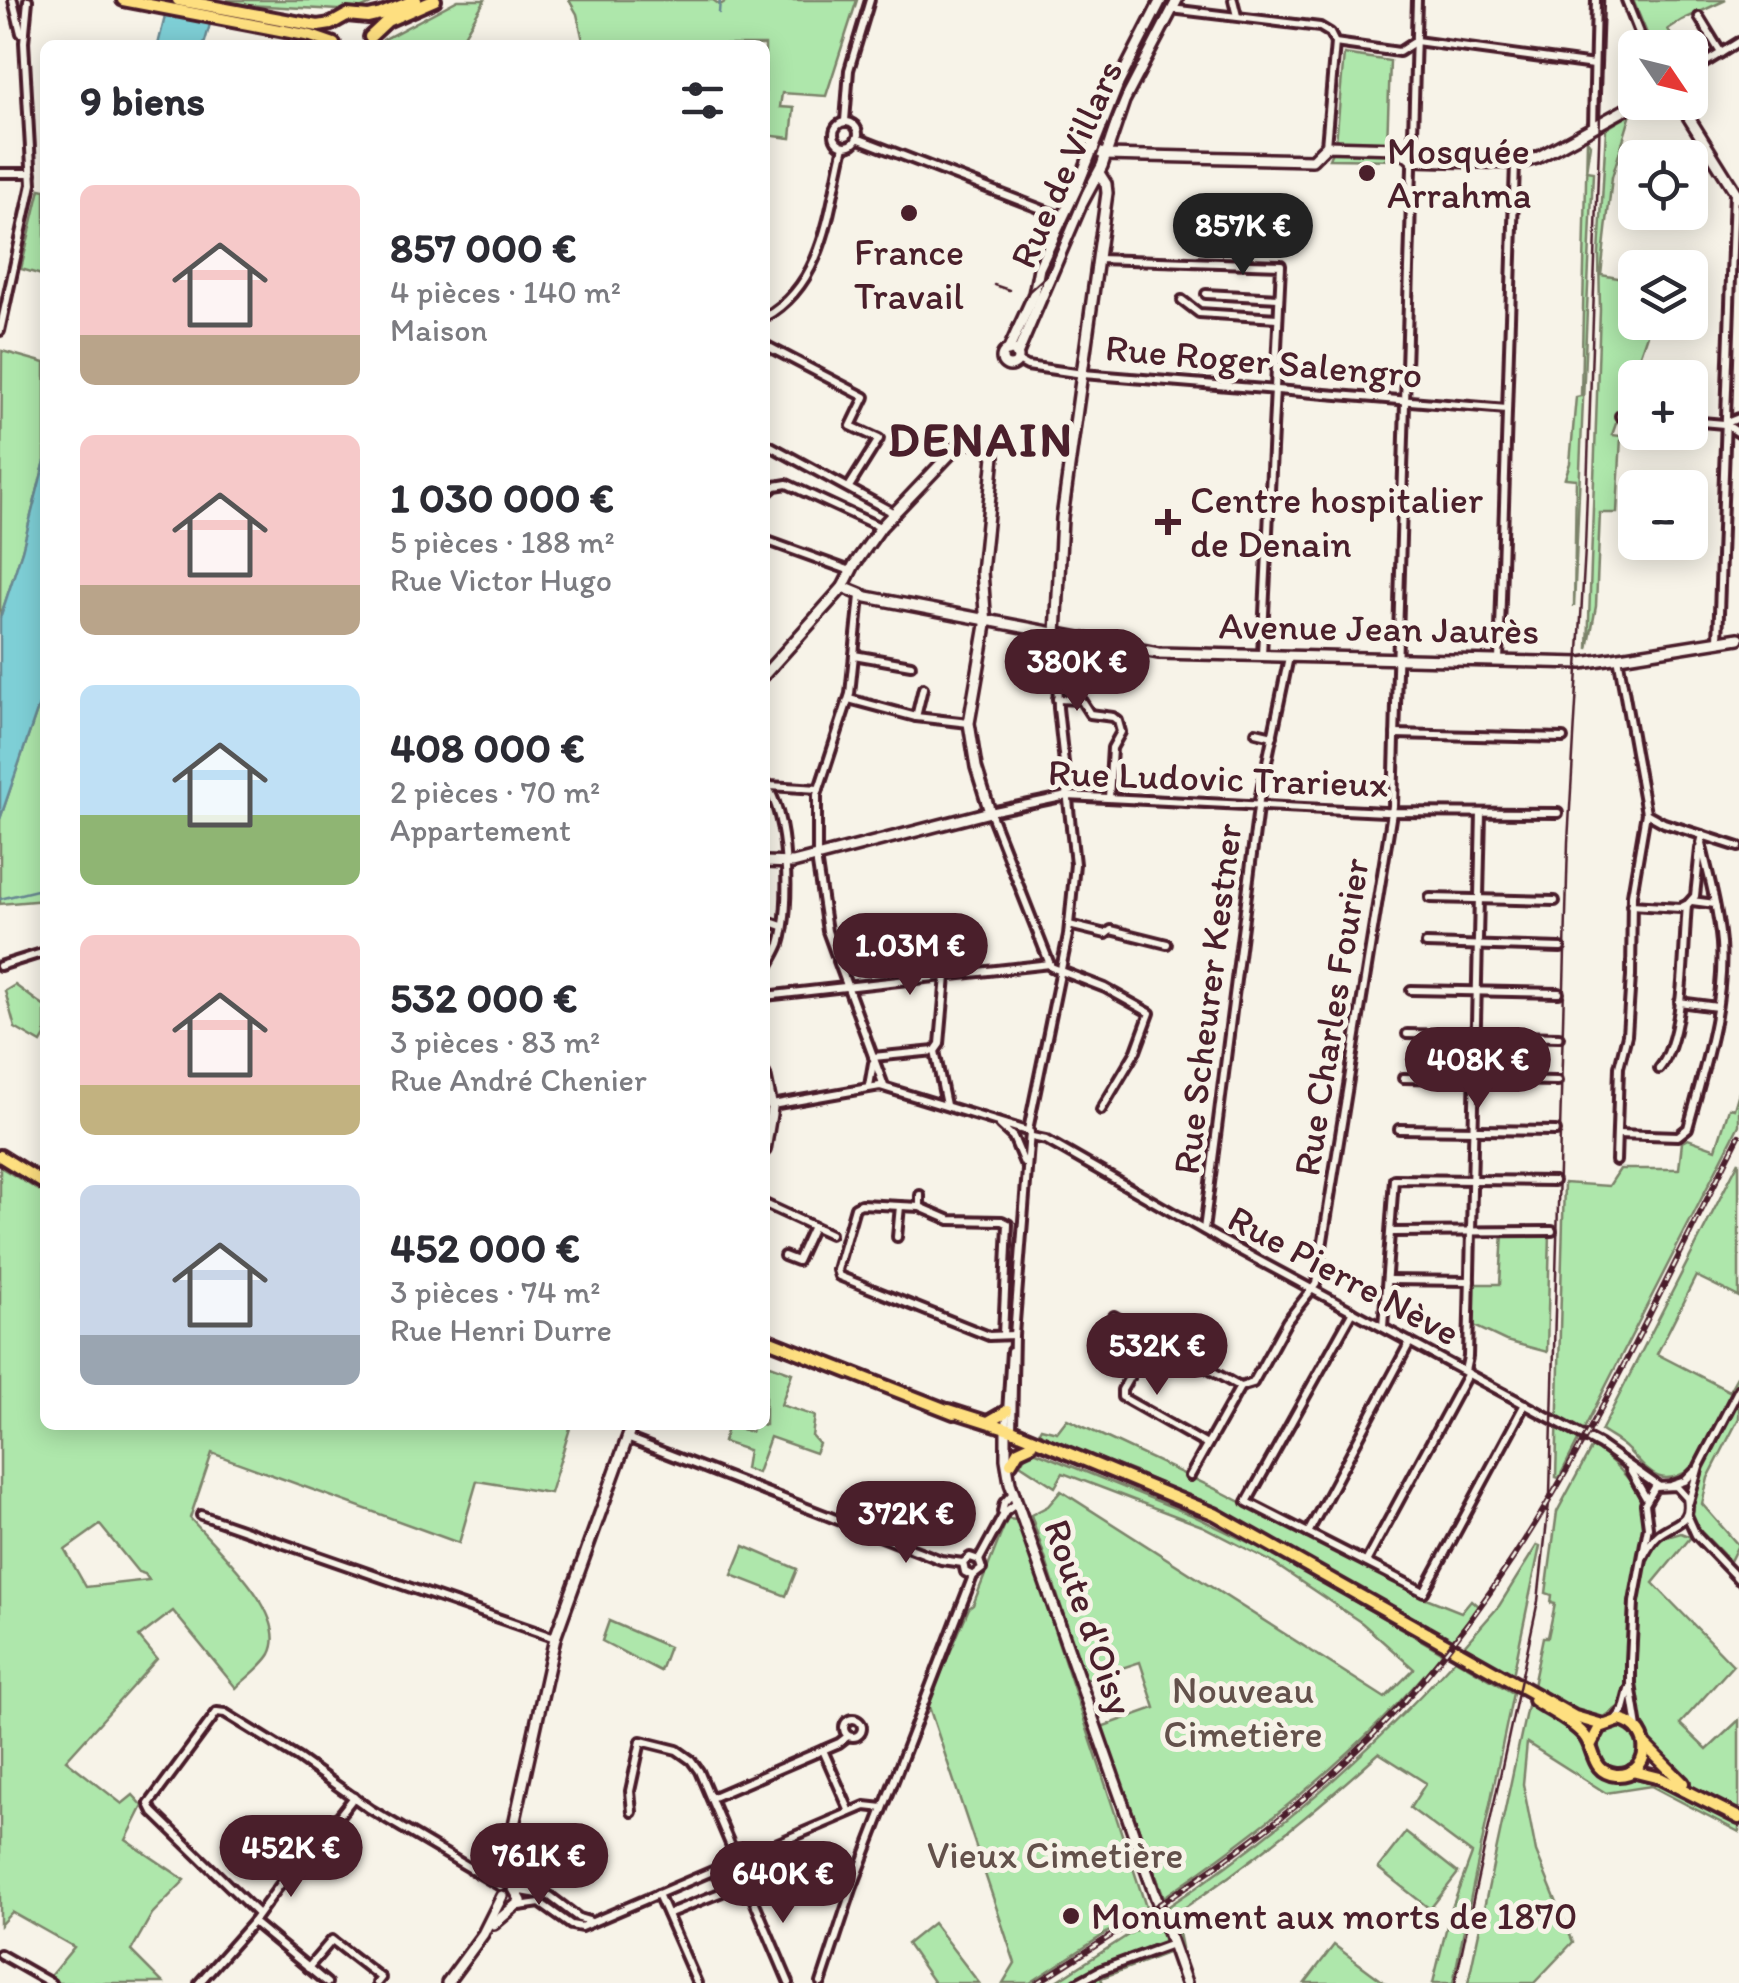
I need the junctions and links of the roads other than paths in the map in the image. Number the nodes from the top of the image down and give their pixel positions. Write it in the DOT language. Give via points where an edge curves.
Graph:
graph roads {
  1 [pos="13,0"];
  2 [pos="28,0"];
  3 [pos="123,0"];
  4 [pos="178,0"];
  5 [pos="416,0"];
  6 [pos="435,0"];
  7 [pos="870,0"];
  8 [pos="1161,0"];
  9 [pos="1233,0"];
  10 [pos="1417,0"];
  11 [pos="1596,0"];
  12 [pos="1626,0"];
  13 [pos="1174,5"];
  14 [pos="223,15"];
  15 [pos="359,16"];
  16 [pos="1699,17"];
  17 [pos="1238,18"];
  18 [pos="335,22"];
  19 [pos="1638,30"];
  20 [pos="321,40"];
  21 [pos="333,40"];
  22 [pos="368,40"];
  23 [pos="369,40"];
  24 [pos="1416,41"];
  25 [pos="24,42"];
  26 [pos="1739,42"];
  27 [pos="1336,43"];
  28 [pos="1721,53"];
  29 [pos="1708,61"];
  30 [pos="1594,65"];
  31 [pos="1618,114"];
  32 [pos="1690,120"];
  33 [pos="845,121"];
  34 [pos="1594,128"];
  35 [pos="857,138"];
  36 [pos="844,146"];
  37 [pos="1326,146"];
  38 [pos="1091,148"];
  39 [pos="1105,154"];
  40 [pos="1412,160"];
  41 [pos="1515,163"];
  42 [pos="0,173"];
  43 [pos="32,173"];
  44 [pos="1099,173"];
  45 [pos="1737,194"];
  46 [pos="1064,217"];
  47 [pos="1098,258"];
  48 [pos="1206,294"];
  49 [pos="1279,298"];
  50 [pos="1182,300"];
  51 [pos="770,313"];
  52 [pos="1277,318"];
  53 [pos="0,331"];
  54 [pos="770,348"];
  55 [pos="1014,356"];
  56 [pos="1083,374"];
  57 [pos="1276,390"];
  58 [pos="1405,400"];
  59 [pos="1507,409"];
  60 [pos="1739,418"];
  61 [pos="1708,423"];
  62 [pos="1724,424"];
  63 [pos="1739,434"];
  64 [pos="770,446"];
  65 [pos="849,486"];
  66 [pos="770,490"];
  67 [pos="894,513"];
  68 [pos="882,527"];
  69 [pos="770,542"];
  70 [pos="850,571"];
  71 [pos="843,587"];
  72 [pos="860,596"];
  73 [pos="986,620"];
  74 [pos="1056,634"];
  75 [pos="1739,638"];
  76 [pos="1718,641"];
  77 [pos="854,655"];
  78 [pos="1262,656"];
  79 [pos="1288,657"];
  80 [pos="1618,658"];
  81 [pos="1397,659"];
  82 [pos="1499,661"];
  83 [pos="910,665"];
  84 [pos="770,668"];
  85 [pos="922,688"];
  86 [pos="848,699"];
  87 [pos="1057,699"];
  88 [pos="916,718"];
  89 [pos="969,724"];
  90 [pos="1256,732"];
  91 [pos="1395,734"];
  92 [pos="1273,736"];
  93 [pos="1562,738"];
  94 [pos="770,785"];
  95 [pos="819,788"];
  96 [pos="770,794"];
  97 [pos="1067,796"];
  98 [pos="1109,798"];
  99 [pos="1258,806"];
  100 [pos="990,812"];
  101 [pos="1392,812"];
  102 [pos="1481,813"];
  103 [pos="1558,813"];
  104 [pos="1646,813"];
  105 [pos="1702,839"];
  106 [pos="1739,847"];
  107 [pos="817,856"];
  108 [pos="770,862"];
  109 [pos="786,864"];
  110 [pos="1430,898"];
  111 [pos="1479,900"];
  112 [pos="1555,901"];
  113 [pos="1690,903"];
  114 [pos="1715,904"];
  115 [pos="1631,905"];
  116 [pos="770,922"];
  117 [pos="782,926"];
  118 [pos="1069,926"];
  119 [pos="1166,944"];
  120 [pos="1426,944"];
  121 [pos="1478,946"];
  122 [pos="1561,948"];
  123 [pos="40,954"];
  124 [pos="770,963"];
  125 [pos="1050,964"];
  126 [pos="0,966"];
  127 [pos="1060,972"];
  128 [pos="946,976"];
  129 [pos="847,987"];
  130 [pos="1411,990"];
  131 [pos="1477,991"];
  132 [pos="1559,993"];
  133 [pos="770,995"];
  134 [pos="1679,1002"];
  135 [pos="1717,1007"];
  136 [pos="1407,1034"];
  137 [pos="1476,1035"];
  138 [pos="1559,1036"];
  139 [pos="935,1051"];
  140 [pos="873,1057"];
  141 [pos="1659,1069"];
  142 [pos="1403,1078"];
  143 [pos="1475,1079"];
  144 [pos="1557,1080"];
  145 [pos="869,1086"];
  146 [pos="884,1086"];
  147 [pos="770,1096"];
  148 [pos="772,1105"];
  149 [pos="946,1105"];
  150 [pos="1101,1110"];
  151 [pos="770,1118"];
  152 [pos="990,1118"];
  153 [pos="1399,1129"];
  154 [pos="1474,1130"];
  155 [pos="1556,1131"];
  156 [pos="1028,1134"];
  157 [pos="1616,1134"];
  158 [pos="1015,1141"];
  159 [pos="0,1156"];
  160 [pos="1616,1161"];
  161 [pos="1025,1170"];
  162 [pos="1472,1180"];
  163 [pos="40,1181"];
  164 [pos="1554,1182"];
  165 [pos="920,1196"];
  166 [pos="770,1206"];
  167 [pos="900,1206"];
  168 [pos="920,1208"];
  169 [pos="813,1226"];
  170 [pos="1204,1230"];
  171 [pos="1471,1230"];
  172 [pos="1552,1231"];
  173 [pos="1392,1232"];
  174 [pos="830,1234"];
  175 [pos="897,1237"];
  176 [pos="784,1256"];
  177 [pos="1006,1280"];
  178 [pos="1388,1280"];
  179 [pos="1018,1281"];
  180 [pos="1470,1282"];
  181 [pos="1314,1290"];
  182 [pos="1353,1311"];
  183 [pos="1114,1316"];
  184 [pos="1384,1328"];
  185 [pos="1003,1335"];
  186 [pos="1014,1336"];
  187 [pos="1152,1337"];
  188 [pos="770,1338"];
  189 [pos="1410,1342"];
  190 [pos="1466,1372"];
  191 [pos="1240,1386"];
  192 [pos="1739,1389"];
  193 [pos="1524,1404"];
  194 [pos="949,1410"];
  195 [pos="1007,1411"];
  196 [pos="988,1422"];
  197 [pos="630,1430"];
  198 [pos="1009,1433"];
  199 [pos="627,1438"];
  200 [pos="1031,1445"];
  201 [pos="1207,1446"];
  202 [pos="1011,1463"];
  203 [pos="1627,1465"];
  204 [pos="1699,1466"];
  205 [pos="1190,1476"];
  206 [pos="1673,1485"];
  207 [pos="1658,1486"];
  208 [pos="1016,1497"];
  209 [pos="1646,1498"];
  210 [pos="1688,1504"];
  211 [pos="1687,1514"];
  212 [pos="201,1515"];
  213 [pos="1648,1518"];
  214 [pos="1672,1527"];
  215 [pos="1308,1533"];
  216 [pos="1696,1535"];
  217 [pos="1281,1552"];
  218 [pos="1643,1556"];
  219 [pos="979,1560"];
  220 [pos="1366,1562"];
  221 [pos="963,1563"];
  222 [pos="973,1576"];
  223 [pos="1739,1580"];
  224 [pos="555,1638"];
  225 [pos="1437,1640"];
  226 [pos="1630,1684"];
  227 [pos="1609,1723"];
  228 [pos="1638,1729"];
  229 [pos="848,1736"];
  230 [pos="1591,1744"];
  231 [pos="1645,1746"];
  232 [pos="824,1750"];
  233 [pos="1630,1772"];
  234 [pos="354,1797"];
  235 [pos="711,1798"];
  236 [pos="1704,1799"];
  237 [pos="884,1808"];
  238 [pos="632,1812"];
  239 [pos="850,1812"];
  240 [pos="1739,1818"];
  241 [pos="736,1861"];
  242 [pos="745,1882"];
  243 [pos="506,1888"];
  244 [pos="658,1894"];
  245 [pos="515,1908"];
  246 [pos="667,1914"];
  247 [pos="256,1918"];
  248 [pos="596,1920"];
  249 [pos="483,1934"];
  250 [pos="1172,1944"];
  251 [pos="0,1954"];
  252 [pos="308,1968"];
  253 [pos="382,1981"];
  254 [pos="1186,1981"];
  255 [pos="51,1983"];
  256 [pos="199,1983"];
  257 [pos="327,1983"];
  258 [pos="447,1983"];
  259 [pos="697,1983"];
  260 [pos="788,1983"];
  261 [pos="821,1983"];
  262 [pos="1077,1983"];
  1 -- 25 [label="street"];
  2 -- 25 [label="street"];
  3 -- 14 [label="main road"];
  4 -- 14 [label="main road"];
  5 -- 15 [label="main road"];
  6 -- 23 [label="main road" via="387,21"];
  7 -- 33 [label="street" via="849,70"];
  8 -- 38 [label="street, Rue de Villars"];
  9 -- 17 [label="street"];
  10 -- 24 [label="street, Rue Charles Fourier"];
  11 -- 30 [label="street"];
  12 -- 19 [label="street"];
  13 -- 17 [label="street"];
  13 -- 39 [label="street, Rue de Villars" via="1124,101"];
  14 -- 18 [label="main road" via="313,26"];
  14 -- 20 [label="main road"];
  15 -- 18 [label="main road"];
  15 -- 22 [label="main road"];
  16 -- 28 [label="street"];
  17 -- 27 [label="street" via="1320,27"];
  18 -- 21 [label="main road"];
  24 -- 27 [label="street" via="1399,52"];
  24 -- 30 [label="street"];
  24 -- 40 [label="street, Rue Charles Fourier"];
  25 -- 43 [label="street"];
  26 -- 28 [label="street"];
  27 -- 37 [label="street"];
  28 -- 29 [label="street"];
  30 -- 34 [label="street"];
  31 -- 34 [label="street"];
  32 -- 45 [label="street"];
  33 -- 35 [label="street" via="855,126"];
  33 -- 36 [label="street" via="834,134"];
  34 -- 41 [label="street"];
  35 -- 36 [label="street"];
  35 -- 46 [label="street"];
  36 -- 51 [label="street" via="810,271"];
  37 -- 39 [label="street" via="1312,160"];
  37 -- 40 [label="street" via="1395,148"];
  38 -- 39 [label="street"];
  38 -- 46 [label="street, Rue de Villars"];
  39 -- 44 [label="street, Rue de Villars"];
  40 -- 41 [label="street"];
  40 -- 58 [label="street, Rue Charles Fourier"];
  41 -- 59 [label="street"];
  42 -- 43 [label="street"];
  43 -- 53 [label="street"];
  44 -- 47 [label="street" via="1107,190"];
  44 -- 55 [label="street, Rue de Villars"];
  45 -- 62 [label="street"];
  46 -- 55 [label="street, Rue de Villars" via="1039,268"];
  47 -- 49 [label="street" via="1281,265"];
  47 -- 56 [label="street"];
  48 -- 49 [label="street"];
  49 -- 52 [label="street"];
  50 -- 52 [label="street" via="1199,314"];
  52 -- 57 [label="street"];
  54 -- 65 [label="street" via="865,397 851,426 879,439"];
  55 -- 56 [label="street, Rue Roger Salengro" via="1027,366"];
  56 -- 57 [label="street, Rue Roger Salengro"];
  56 -- 74 [label="street" via="1062,518"];
  57 -- 58 [label="street, Rue Roger Salengro"];
  57 -- 78 [label="street"];
  58 -- 59 [label="street, Rue Roger Salengro"];
  58 -- 81 [label="street, Rue Charles Fourier"];
  59 -- 82 [label="street"];
  60 -- 62 [label="street"];
  61 -- 62 [label="street"];
  62 -- 63 [label="street"];
  62 -- 76 [label="street"];
  64 -- 65 [label="street"];
  65 -- 67 [label="street"];
  66 -- 68 [label="street" via="787,484"];
  67 -- 68 [label="street"];
  67 -- 73 [label="street" via="956,448 970,442 988,448 994,456 982,572"];
  68 -- 70 [label="street"];
  69 -- 70 [label="street"];
  70 -- 71 [label="street"];
  71 -- 72 [label="street, Avenue Jean Jaurès"];
  71 -- 84 [label="street"];
  72 -- 73 [label="street, Avenue Jean Jaurès"];
  72 -- 77 [label="street"];
  73 -- 74 [label="street, Avenue Jean Jaurès"];
  73 -- 89 [label="street"];
  74 -- 78 [label="street, Avenue Jean Jaurès" via="1145,652"];
  74 -- 87 [label="street"];
  75 -- 76 [label="street, Avenue Jean Jaurès"];
  76 -- 80 [label="street, Avenue Jean Jaurès"];
  77 -- 83 [label="street"];
  77 -- 86 [label="street"];
  78 -- 79 [label="street, Avenue Jean Jaurès"];
  79 -- 81 [label="street, Avenue Jean Jaurès"];
  79 -- 92 [label="street, Rue Scheurer Kestner"];
  80 -- 82 [label="street, Avenue Jean Jaurès"];
  80 -- 104 [label="street"];
  81 -- 82 [label="street, Avenue Jean Jaurès"];
  81 -- 91 [label="street, Rue Charles Fourier"];
  85 -- 88 [label="street"];
  86 -- 88 [label="street"];
  86 -- 95 [label="street"];
  87 -- 97 [label="street"];
  87 -- 98 [label="street" via="1082,701 1090,714 1120,724"];
  88 -- 89 [label="street"];
  89 -- 100 [label="street"];
  90 -- 92 [label="street"];
  91 -- 93 [label="street"];
  91 -- 101 [label="street, Rue Charles Fourier"];
  92 -- 99 [label="street, Rue Scheurer Kestner"];
  94 -- 95 [label="street"];
  95 -- 107 [label="street"];
  96 -- 109 [label="street" via="782,822"];
  97 -- 98 [label="street, Rue Ludovic Trarieux"];
  97 -- 100 [label="street, Rue Ludovic Trarieux"];
  97 -- 118 [label="street" via="1075,860"];
  98 -- 99 [label="street, Rue Ludovic Trarieux"];
  99 -- 101 [label="street, Rue Ludovic Trarieux"];
  99 -- 170 [label="street, Rue Scheurer Kestner"];
  100 -- 107 [label="street, Rue Ludovic Trarieux"];
  100 -- 125 [label="street"];
  101 -- 102 [label="street, Rue Ludovic Trarieux"];
  101 -- 181 [label="street, Rue Charles Fourier"];
  102 -- 103 [label="street, Rue Ludovic Trarieux"];
  102 -- 111 [label="street"];
  104 -- 105 [label="street"];
  104 -- 115 [label="street"];
  105 -- 106 [label="street"];
  105 -- 113 [label="street"];
  105 -- 114 [label="street"];
  107 -- 109 [label="street, Rue Ludovic Trarieux"];
  107 -- 129 [label="street" via="827,931"];
  108 -- 109 [label="street, Rue Ludovic Trarieux"];
  109 -- 117 [label="street"];
  110 -- 111 [label="street"];
  111 -- 112 [label="street"];
  111 -- 121 [label="street"];
  113 -- 114 [label="street"];
  113 -- 115 [label="street"];
  113 -- 134 [label="street"];
  114 -- 135 [label="street" via="1721,949"];
  115 -- 157 [label="street"];
  116 -- 117 [label="street"];
  117 -- 124 [label="street"];
  118 -- 119 [label="street"];
  118 -- 127 [label="street"];
  120 -- 121 [label="street"];
  121 -- 122 [label="street"];
  121 -- 131 [label="street"];
  123 -- 126 [label="street"];
  125 -- 127 [label="street"];
  125 -- 128 [label="street"];
  127 -- 150 [label="street" via="1150,1012"];
  127 -- 156 [label="street"];
  128 -- 129 [label="street"];
  128 -- 139 [label="street"];
  129 -- 133 [label="street"];
  129 -- 140 [label="street"];
  130 -- 131 [label="street"];
  131 -- 132 [label="street"];
  131 -- 137 [label="street"];
  134 -- 135 [label="street"];
  134 -- 141 [label="street" via="1670,1053"];
  135 -- 157 [label="street" via="1687,1130 1678,1136"];
  136 -- 137 [label="street"];
  137 -- 138 [label="street"];
  137 -- 143 [label="street"];
  139 -- 140 [label="street"];
  139 -- 149 [label="street"];
  140 -- 145 [label="street"];
  140 -- 146 [label="street"];
  142 -- 143 [label="street"];
  143 -- 144 [label="street"];
  143 -- 154 [label="street"];
  145 -- 146 [label="street, Rue Pierre Nève"];
  145 -- 148 [label="street, Rue Pierre Nève"];
  146 -- 149 [label="street, Rue Pierre Nève"];
  147 -- 148 [label="street"];
  148 -- 151 [label="street"];
  149 -- 152 [label="street, Rue Pierre Nève"];
  152 -- 156 [label="street, Rue Pierre Nève"];
  152 -- 158 [label="street, Rue Pierre Nève"];
  153 -- 154 [label="street"];
  154 -- 155 [label="street"];
  154 -- 162 [label="street"];
  156 -- 158 [label="street"];
  156 -- 158 [label="street" via="1022,1147"];
  156 -- 161 [label="street"];
  156 -- 170 [label="street, Rue Pierre Nève"];
  157 -- 160 [label="street"];
  158 -- 161 [label="street"];
  159 -- 163 [label="main road"];
  161 -- 179 [label="street"];
  162 -- 164 [label="street"];
  162 -- 171 [label="street"];
  162 -- 173 [label="street" via="1394,1178"];
  165 -- 168 [label="street"];
  166 -- 169 [label="street"];
  167 -- 168 [label="street"];
  167 -- 175 [label="street"];
  167 -- 185 [label="street" via="854,1207 838,1276 989,1336"];
  168 -- 177 [label="street" via="950,1220 1007,1222"];
  169 -- 174 [label="street"];
  169 -- 176 [label="street" via="797,1261"];
  170 -- 181 [label="street, Rue Pierre Nève"];
  171 -- 172 [label="street"];
  171 -- 173 [label="street"];
  171 -- 180 [label="street"];
  173 -- 178 [label="street"];
  177 -- 179 [label="street"];
  177 -- 185 [label="street"];
  178 -- 180 [label="street"];
  178 -- 184 [label="street"];
  179 -- 186 [label="street"];
  180 -- 190 [label="street"];
  181 -- 182 [label="street, Rue Pierre Nève"];
  181 -- 191 [label="street" via="1287,1321 1254,1382"];
  182 -- 184 [label="street, Rue Pierre Nève"];
  182 -- 215 [label="street" via="1247,1502"];
  183 -- 187 [label="street"];
  184 -- 189 [label="street, Rue Pierre Nève"];
  185 -- 186 [label="street"];
  186 -- 195 [label="street"];
  186 -- 198 [label="street"];
  187 -- 191 [label="street"];
  187 -- 201 [label="street" via="1122,1397"];
  188 -- 194 [label="main road"];
  189 -- 190 [label="street, Rue Pierre Nève"];
  189 -- 215 [label="street"];
  190 -- 193 [label="street, Rue Pierre Nève"];
  190 -- 220 [label="street"];
  191 -- 201 [label="street"];
  192 -- 204 [label="street"];
  193 -- 203 [label="street, Rue Pierre Nève"];
  193 -- 220 [label="street" via="1424,1592"];
  194 -- 196 [label="main road"];
  194 -- 198 [label="main road"];
  195 -- 196 [label="main road"];
  195 -- 198 [label="street"];
  196 -- 198 [label="main road"];
  197 -- 199 [label="street"];
  198 -- 200 [label="main road"];
  198 -- 202 [label="street"];
  198 -- 208 [label="street" via="1006,1463"];
  198 -- 217 [label="main road" via="1176,1496"];
  199 -- 221 [label="street"];
  199 -- 224 [label="street"];
  200 -- 202 [label="main road"];
  200 -- 217 [label="main road"];
  201 -- 205 [label="street"];
  202 -- 208 [label="street"];
  203 -- 207 [label="street, Rue Pierre Nève"];
  203 -- 209 [label="street, Rue Pierre Nève"];
  204 -- 206 [label="street"];
  204 -- 210 [label="street"];
  206 -- 207 [label="street"];
  206 -- 210 [label="street"];
  207 -- 209 [label="street"];
  208 -- 219 [label="street"];
  208 -- 250 [label="street, Route d'Oisy"];
  209 -- 213 [label="street"];
  210 -- 211 [label="street"];
  211 -- 214 [label="street"];
  211 -- 216 [label="street"];
  212 -- 224 [label="street"];
  213 -- 214 [label="street"];
  213 -- 218 [label="street"];
  214 -- 216 [label="street"];
  214 -- 218 [label="street"];
  215 -- 220 [label="street"];
  216 -- 223 [label="street"];
  217 -- 225 [label="main road"];
  218 -- 226 [label="street"];
  219 -- 221 [label="street"];
  219 -- 222 [label="street" via="981,1571"];
  221 -- 222 [label="street"];
  222 -- 237 [label="street"];
  224 -- 243 [label="street"];
  225 -- 227 [label="main road" via="1580,1719"];
  225 -- 230 [label="main road" via="1570,1723"];
  226 -- 227 [label="street" via="1626,1705"];
  226 -- 228 [label="street"];
  227 -- 228 [label="main road"];
  227 -- 230 [label="main road"];
  228 -- 231 [label="main road"];
  229 -- 232 [label="street"];
  230 -- 233 [label="main road" via="1605,1772"];
  231 -- 233 [label="main road"];
  231 -- 236 [label="main road"];
  232 -- 235 [label="street"];
  232 -- 239 [label="street"];
  233 -- 236 [label="main road"];
  234 -- 243 [label="street"];
  234 -- 247 [label="street" via="316,1834"];
  234 -- 247 [label="street" via="225,1712 212,1715 150,1806"];
  235 -- 238 [label="street" via="691,1760 641,1741"];
  235 -- 241 [label="street"];
  236 -- 240 [label="main road"];
  237 -- 239 [label="street"];
  237 -- 261 [label="street"];
  239 -- 241 [label="street"];
  241 -- 242 [label="street"];
  241 -- 244 [label="street"];
  242 -- 246 [label="street"];
  242 -- 260 [label="street"];
  243 -- 245 [label="street" via="505,1906"];
  243 -- 245 [label="street" via="521,1898"];
  243 -- 248 [label="street" via="550,1896 579,1918"];
  243 -- 249 [label="street"];
  244 -- 246 [label="street"];
  244 -- 248 [label="street"];
  245 -- 248 [label="street" via="540,1903 576,1927"];
  245 -- 249 [label="street"];
  246 -- 259 [label="street"];
  247 -- 252 [label="street"];
  247 -- 256 [label="street"];
  249 -- 258 [label="street"];
  250 -- 254 [label="street, Route d'Oisy"];
  250 -- 262 [label="street"];
  251 -- 255 [label="street"];
  252 -- 253 [label="street" via="332,1940"];
  252 -- 257 [label="street"];
}
